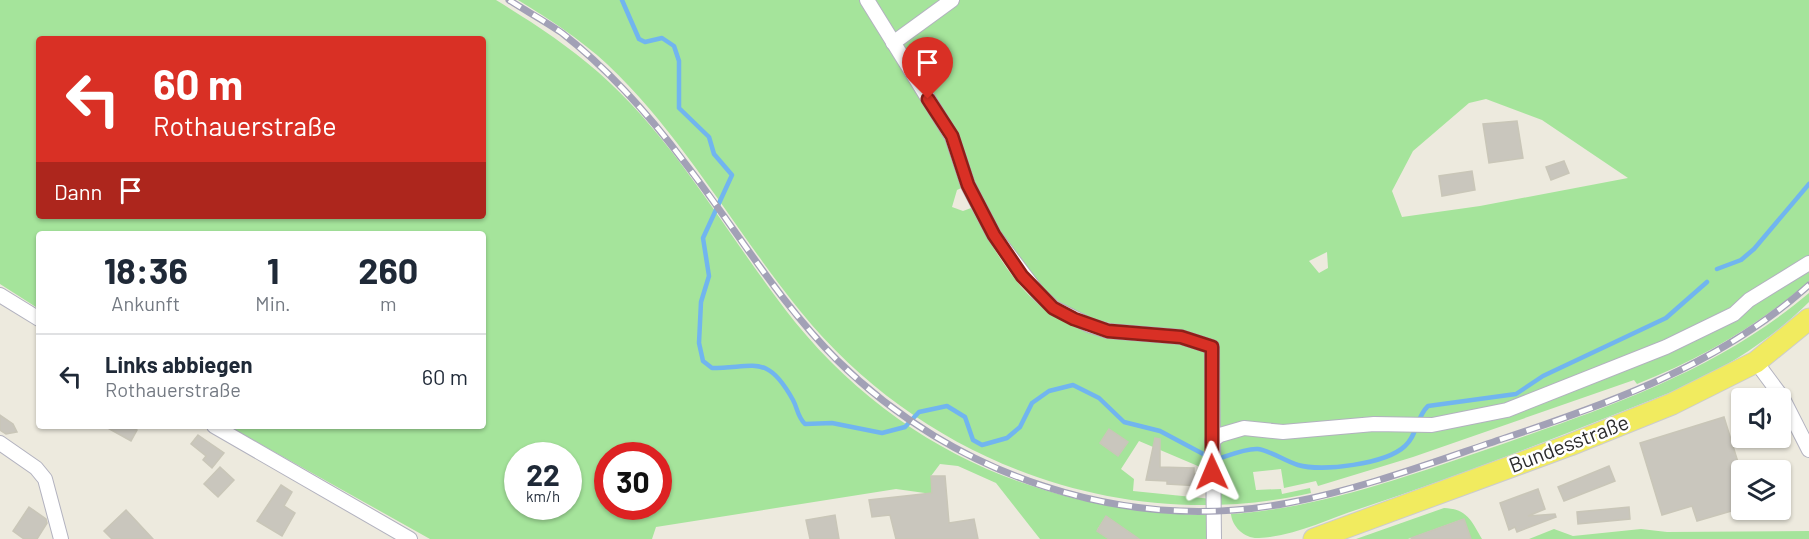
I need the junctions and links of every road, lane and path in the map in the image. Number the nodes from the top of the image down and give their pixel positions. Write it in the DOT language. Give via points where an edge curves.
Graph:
graph roads {
  1 [pos="867,0"];
  2 [pos="952,0"];
  3 [pos="893,43"];
  4 [pos="1809,263"];
  5 [pos="0,295"];
  6 [pos="36,317"];
  7 [pos="1809,319"];
  8 [pos="1756,362"];
  9 [pos="219,429"];
  10 [pos="1212,441"];
  11 [pos="0,443"];
  12 [pos="1809,450"];
  13 [pos="61,539"];
  14 [pos="410,539"];
  15 [pos="1214,539"];
  16 [pos="1314,539"];
  1 -- 3 [label="street"];
  2 -- 3 [label="street"];
  3 -- 10 [label="street" via="952,136 968,185 994,235 1053,308 1108,331 1181,337 1212,347"];
  4 -- 10 [label="street" via="1749,300 1734,314 1666,347 1507,410 1425,425 1341,425 1293,431 1244,428"];
  5 -- 6 [label="street"];
  7 -- 8 [label="main road, Bundesstraße"];
  8 -- 12 [label="street" via="1782,397"];
  8 -- 16 [label="main road, Bundesstraße" via="1699,392 1600,433"];
  9 -- 14 [label="street"];
  10 -- 15 [label="street"];
  11 -- 13 [label="street" via="45,479"];
}
